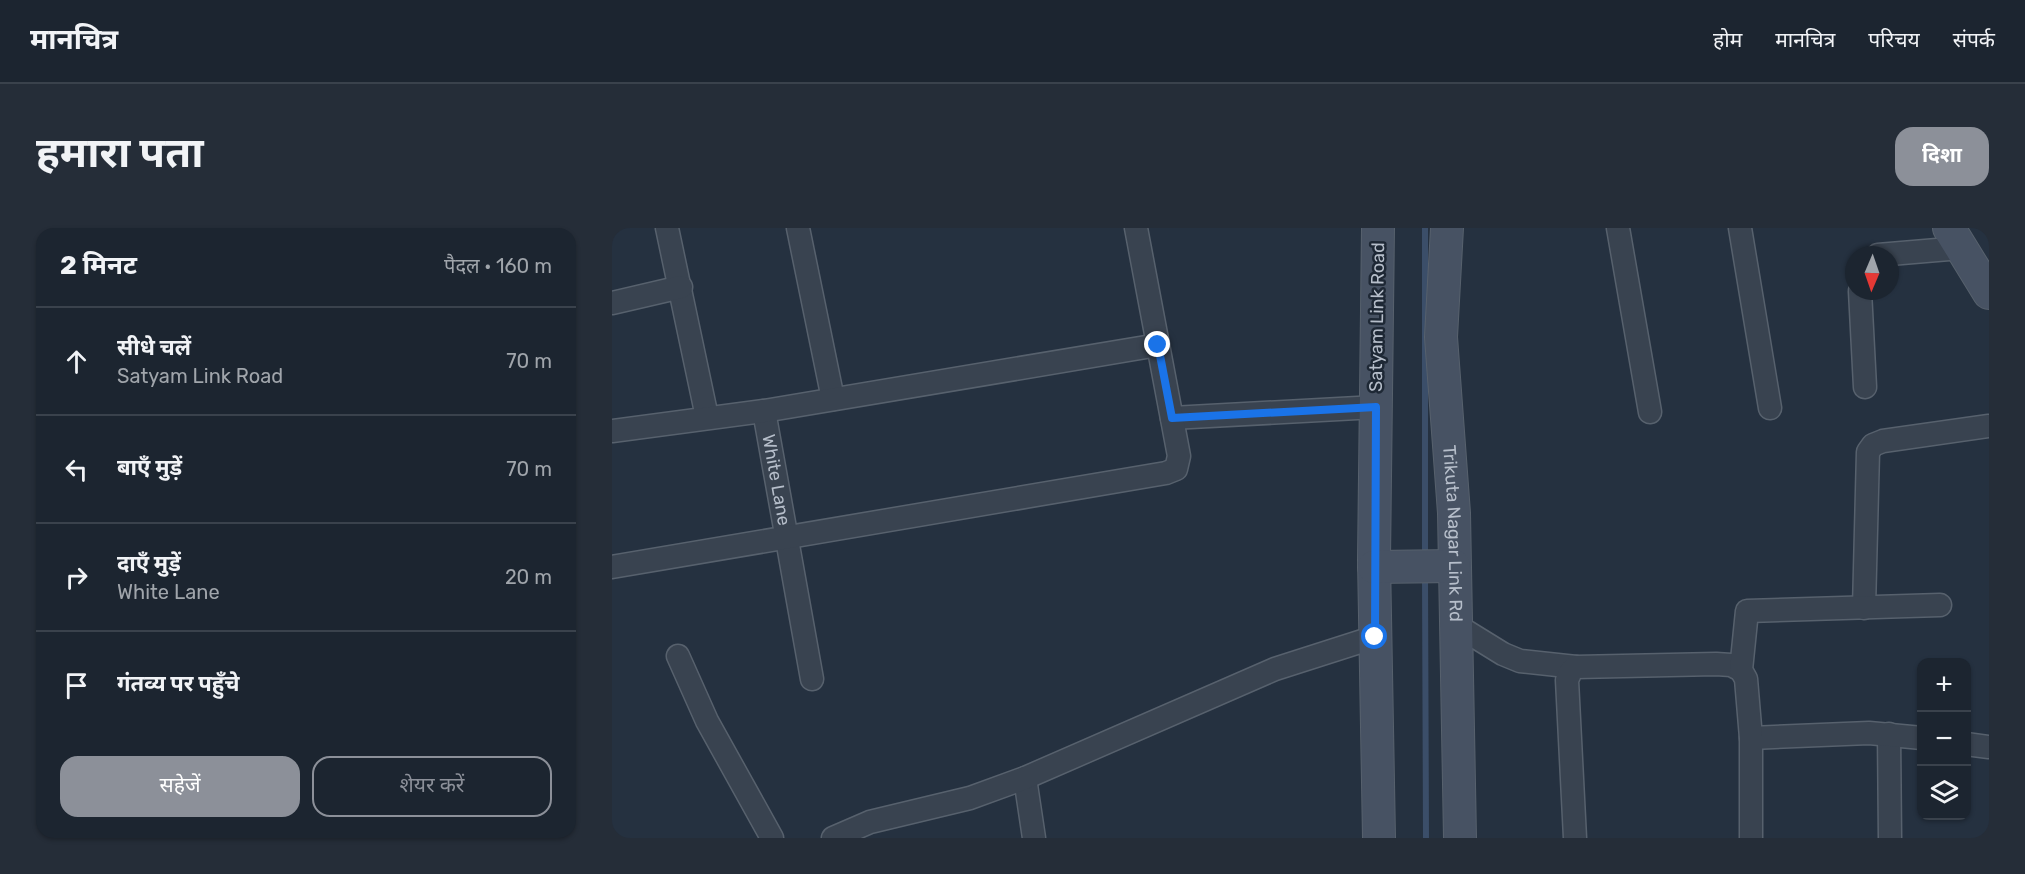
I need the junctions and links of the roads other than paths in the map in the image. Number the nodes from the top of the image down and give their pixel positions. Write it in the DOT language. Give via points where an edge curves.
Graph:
graph roads {
  1 [pos="667,228"];
  2 [pos="798,228"];
  3 [pos="1137,228"];
  4 [pos="1378,228"];
  5 [pos="1447,228"];
  6 [pos="1618,228"];
  7 [pos="1740,228"];
  8 [pos="1955,238"];
  9 [pos="1899,250"];
  10 [pos="681,287"];
  11 [pos="1989,293"];
  12 [pos="1860,300"];
  13 [pos="612,303"];
  14 [pos="1158,345"];
  15 [pos="1865,387"];
  16 [pos="833,399"];
  17 [pos="1376,407"];
  18 [pos="1770,408"];
  19 [pos="764,411"];
  20 [pos="1650,412"];
  21 [pos="707,417"];
  22 [pos="1172,418"];
  23 [pos="1989,426"];
  24 [pos="612,431"];
  25 [pos="787,536"];
  26 [pos="612,567"];
  27 [pos="1383,567"];
  28 [pos="1444,567"];
  29 [pos="1940,605"];
  30 [pos="1864,608"];
  31 [pos="1456,625"];
  32 [pos="1375,637"];
  33 [pos="678,656"];
  34 [pos="1576,668"];
  35 [pos="1741,669"];
  36 [pos="812,679"];
  37 [pos="1889,734"];
  38 [pos="1917,737"];
  39 [pos="1751,738"];
  40 [pos="1971,745"];
  41 [pos="1989,747"];
  42 [pos="1025,778"];
  43 [pos="772,838"];
  44 [pos="833,838"];
  45 [pos="1034,838"];
  46 [pos="1379,838"];
  47 [pos="1460,838"];
  48 [pos="1575,838"];
  49 [pos="1751,838"];
  50 [pos="1890,838"];
  1 -- 10 [label="street"];
  2 -- 16 [label="street"];
  3 -- 14 [label="street, White Lane"];
  4 -- 17 [label="main road, Satyam Link Road"];
  5 -- 28 [label="main road, Trikuta Nagar Link Rd" via="1441,337 1454,513"];
  6 -- 20 [label="street"];
  7 -- 18 [label="street"];
  8 -- 9 [label="street"];
  8 -- 11 [label="main road"];
  10 -- 13 [label="street"];
  10 -- 21 [label="street"];
  12 -- 15 [label="street"];
  14 -- 16 [label="street, White Lane"];
  14 -- 22 [label="street, White Lane"];
  16 -- 19 [label="street, White Lane"];
  17 -- 22 [label="street"];
  17 -- 27 [label="main road, Satyam Link Road"];
  19 -- 21 [label="street"];
  19 -- 25 [label="street, White Lane"];
  21 -- 24 [label="street"];
  22 -- 25 [label="street, White Lane" via="1179,463 1166,473"];
  23 -- 30 [label="street" via="1883,441 1868,452"];
  25 -- 26 [label="street"];
  25 -- 36 [label="street"];
  27 -- 28 [label="main road"];
  27 -- 32 [label="main road, Satyam Link Road"];
  28 -- 31 [label="main road, Trikuta Nagar Link Rd"];
  29 -- 30 [label="street"];
  30 -- 35 [label="street" via="1747,611"];
  31 -- 34 [label="street" via="1520,661"];
  31 -- 47 [label="main road, Trikuta Nagar Link Rd"];
  32 -- 42 [label="street" via="1275,669"];
  32 -- 46 [label="main road, Satyam Link Road"];
  33 -- 43 [label="street" via="707,721"];
  34 -- 35 [label="street" via="1716,664"];
  34 -- 48 [label="street" via="1567,681"];
  35 -- 39 [label="street" via="1746,679"];
  37 -- 38 [label="street"];
  37 -- 39 [label="street"];
  37 -- 50 [label="street"];
  39 -- 49 [label="street"];
  40 -- 41 [label="street"];
  42 -- 44 [label="street" via="970,798 870,822"];
  42 -- 45 [label="street"];
}
